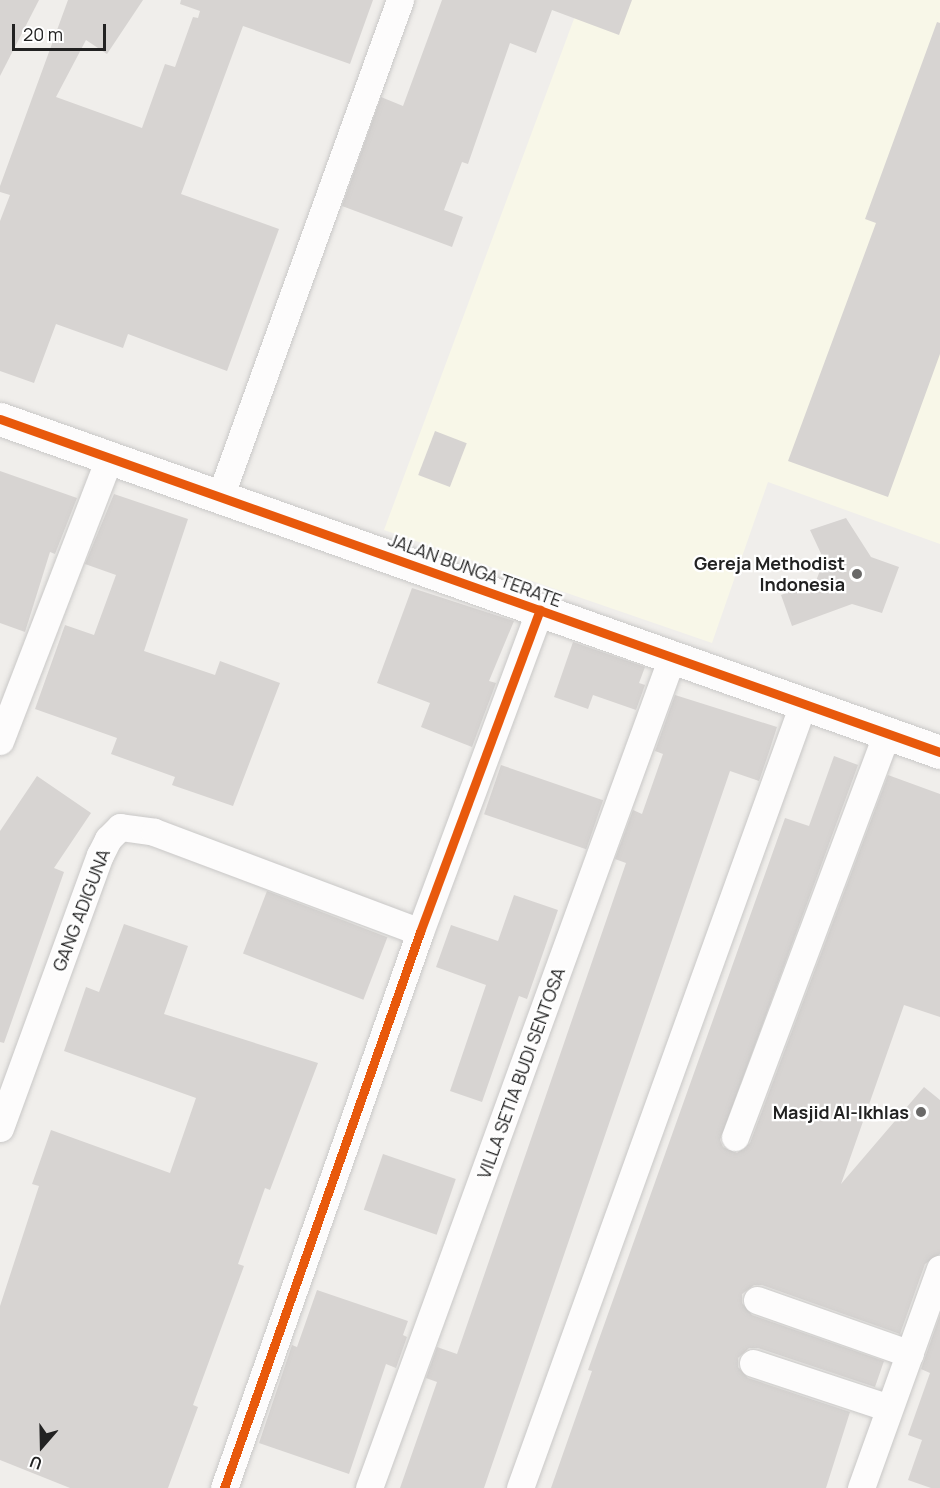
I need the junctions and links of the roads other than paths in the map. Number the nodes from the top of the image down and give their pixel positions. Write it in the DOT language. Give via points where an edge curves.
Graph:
graph roads {
  1 [pos="400,0"];
  2 [pos="0,419"];
  3 [pos="109,458"];
  4 [pos="220,497"];
  5 [pos="540,610"];
  6 [pos="672,657"];
  7 [pos="803,704"];
  8 [pos="886,733"];
  9 [pos="0,741"];
  10 [pos="940,752"];
  11 [pos="420,932"];
  12 [pos="0,1128"];
  13 [pos="735,1137"];
  14 [pos="940,1269"];
  15 [pos="757,1300"];
  16 [pos="910,1354"];
  17 [pos="753,1363"];
  18 [pos="889,1408"];
  19 [pos="224,1488"];
  20 [pos="369,1488"];
  21 [pos="520,1488"];
  22 [pos="861,1488"];
  1 -- 4 [label="street"];
  2 -- 3 [label="street, JALAN BUNGA TERATE"];
  3 -- 4 [label="street, JALAN BUNGA TERATE"];
  3 -- 9 [label="street"];
  4 -- 5 [label="street, JALAN BUNGA TERATE"];
  5 -- 6 [label="street, JALAN BUNGA TERATE"];
  5 -- 11 [label="street"];
  6 -- 7 [label="street, JALAN BUNGA TERATE"];
  6 -- 20 [label="street, VILLA SETIA BUDI SENTOSA"];
  7 -- 8 [label="street, JALAN BUNGA TERATE"];
  7 -- 21 [label="street"];
  8 -- 10 [label="street, JALAN BUNGA TERATE"];
  8 -- 13 [label="street"];
  11 -- 12 [label="street, GANG ADIGUNA" via="154,832 120,827 100,855"];
  11 -- 19 [label="street"];
  14 -- 16 [label="street"];
  15 -- 16 [label="street"];
  16 -- 18 [label="street"];
  17 -- 18 [label="street"];
  18 -- 22 [label="street"];
}
